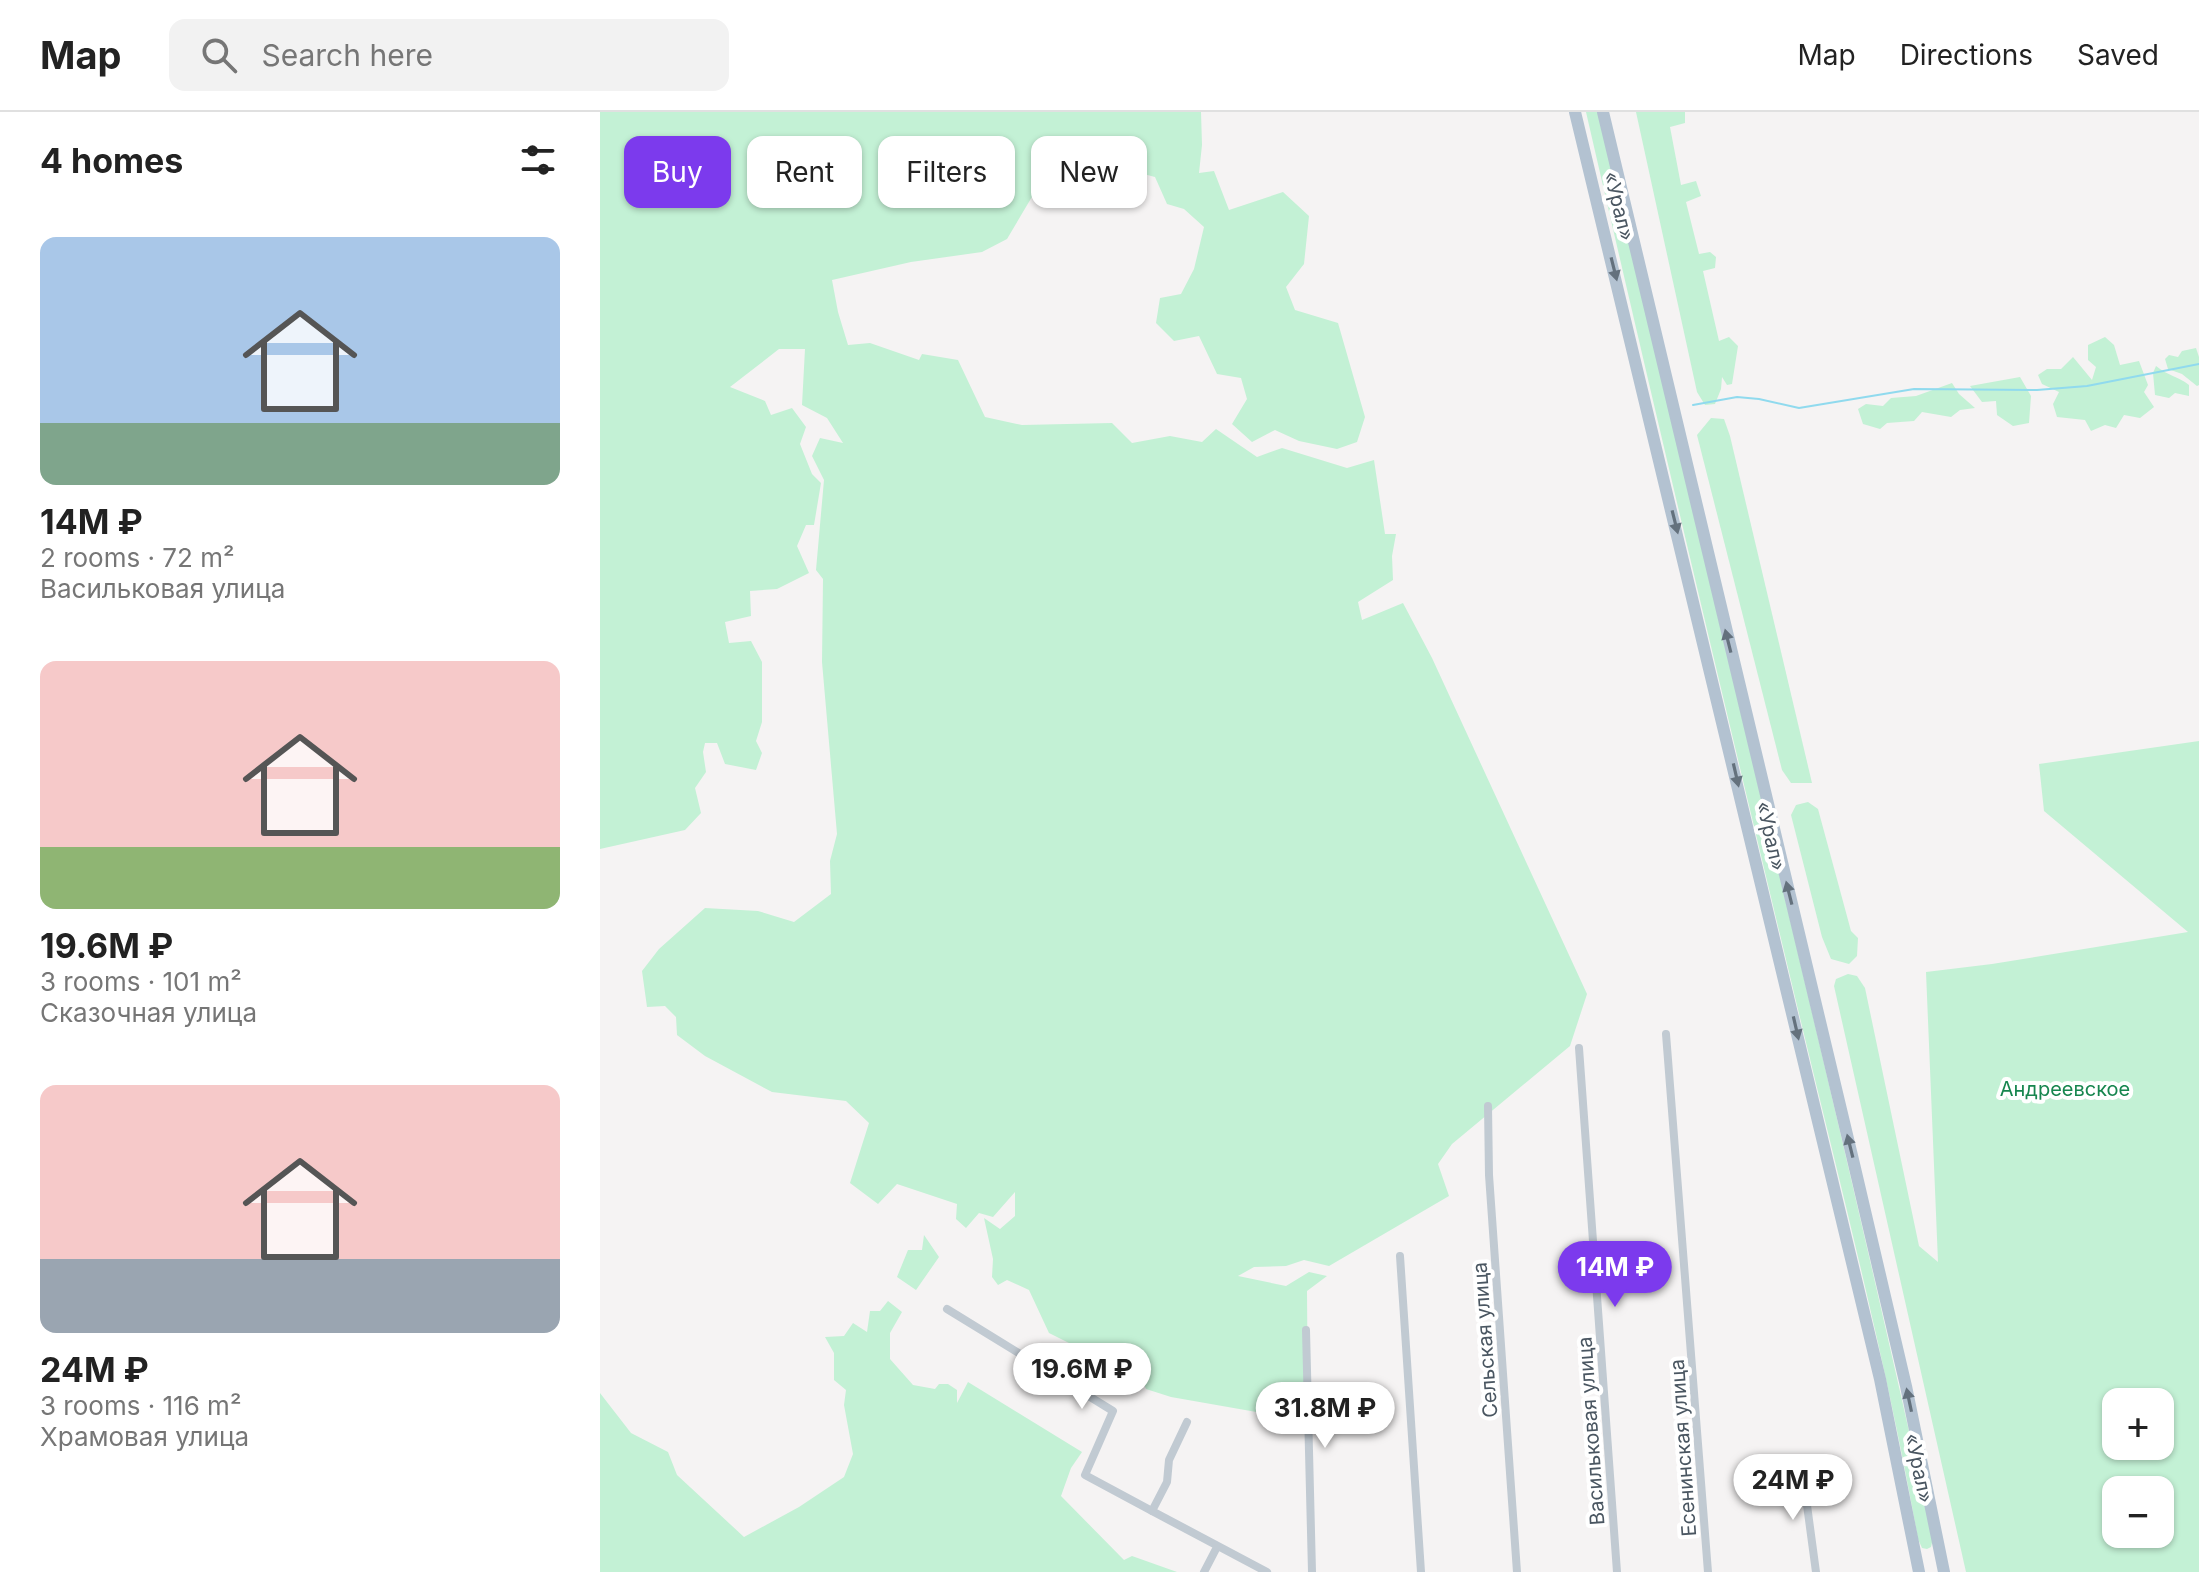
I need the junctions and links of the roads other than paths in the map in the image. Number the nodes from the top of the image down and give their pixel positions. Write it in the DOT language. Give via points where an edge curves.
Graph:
graph roads {
  1 [pos="1575,112"];
  2 [pos="1603,112"];
  3 [pos="1666,1034"];
  4 [pos="1579,1048"];
  5 [pos="1488,1106"];
  6 [pos="1400,1256"];
  7 [pos="947,1309"];
  8 [pos="1306,1330"];
  9 [pos="1187,1422"];
  10 [pos="1802,1468"];
  11 [pos="1152,1511"];
  12 [pos="1217,1547"];
  13 [pos="1918,1567"];
  14 [pos="1204,1572"];
  15 [pos="1267,1572"];
  16 [pos="1312,1572"];
  17 [pos="1421,1572"];
  18 [pos="1517,1572"];
  19 [pos="1617,1572"];
  20 [pos="1708,1572"];
  21 [pos="1816,1572"];
  22 [pos="1938,1572"];
  23 [pos="1944,1572"];
  1 -- 13 [label="main road, «Урал», one-way" via="1876,1364"];
  23 -- 2 [label="main road, «Урал», one-way" via="1906,1386"];
  3 -- 20 [label="street, Есенинская улица"];
  4 -- 19 [label="street, Васильковая улица"];
  5 -- 18 [label="street, Сельская улица"];
  6 -- 17 [label="street"];
  7 -- 11 [label="street" via="1113,1411 1085,1475"];
  8 -- 16 [label="street"];
  9 -- 11 [label="street"];
  10 -- 21 [label="street"];
  11 -- 12 [label="street"];
  12 -- 14 [label="street"];
  12 -- 15 [label="street"];
  13 -- 22 [label="main road" via="1922,1553 1930,1552"];
}
